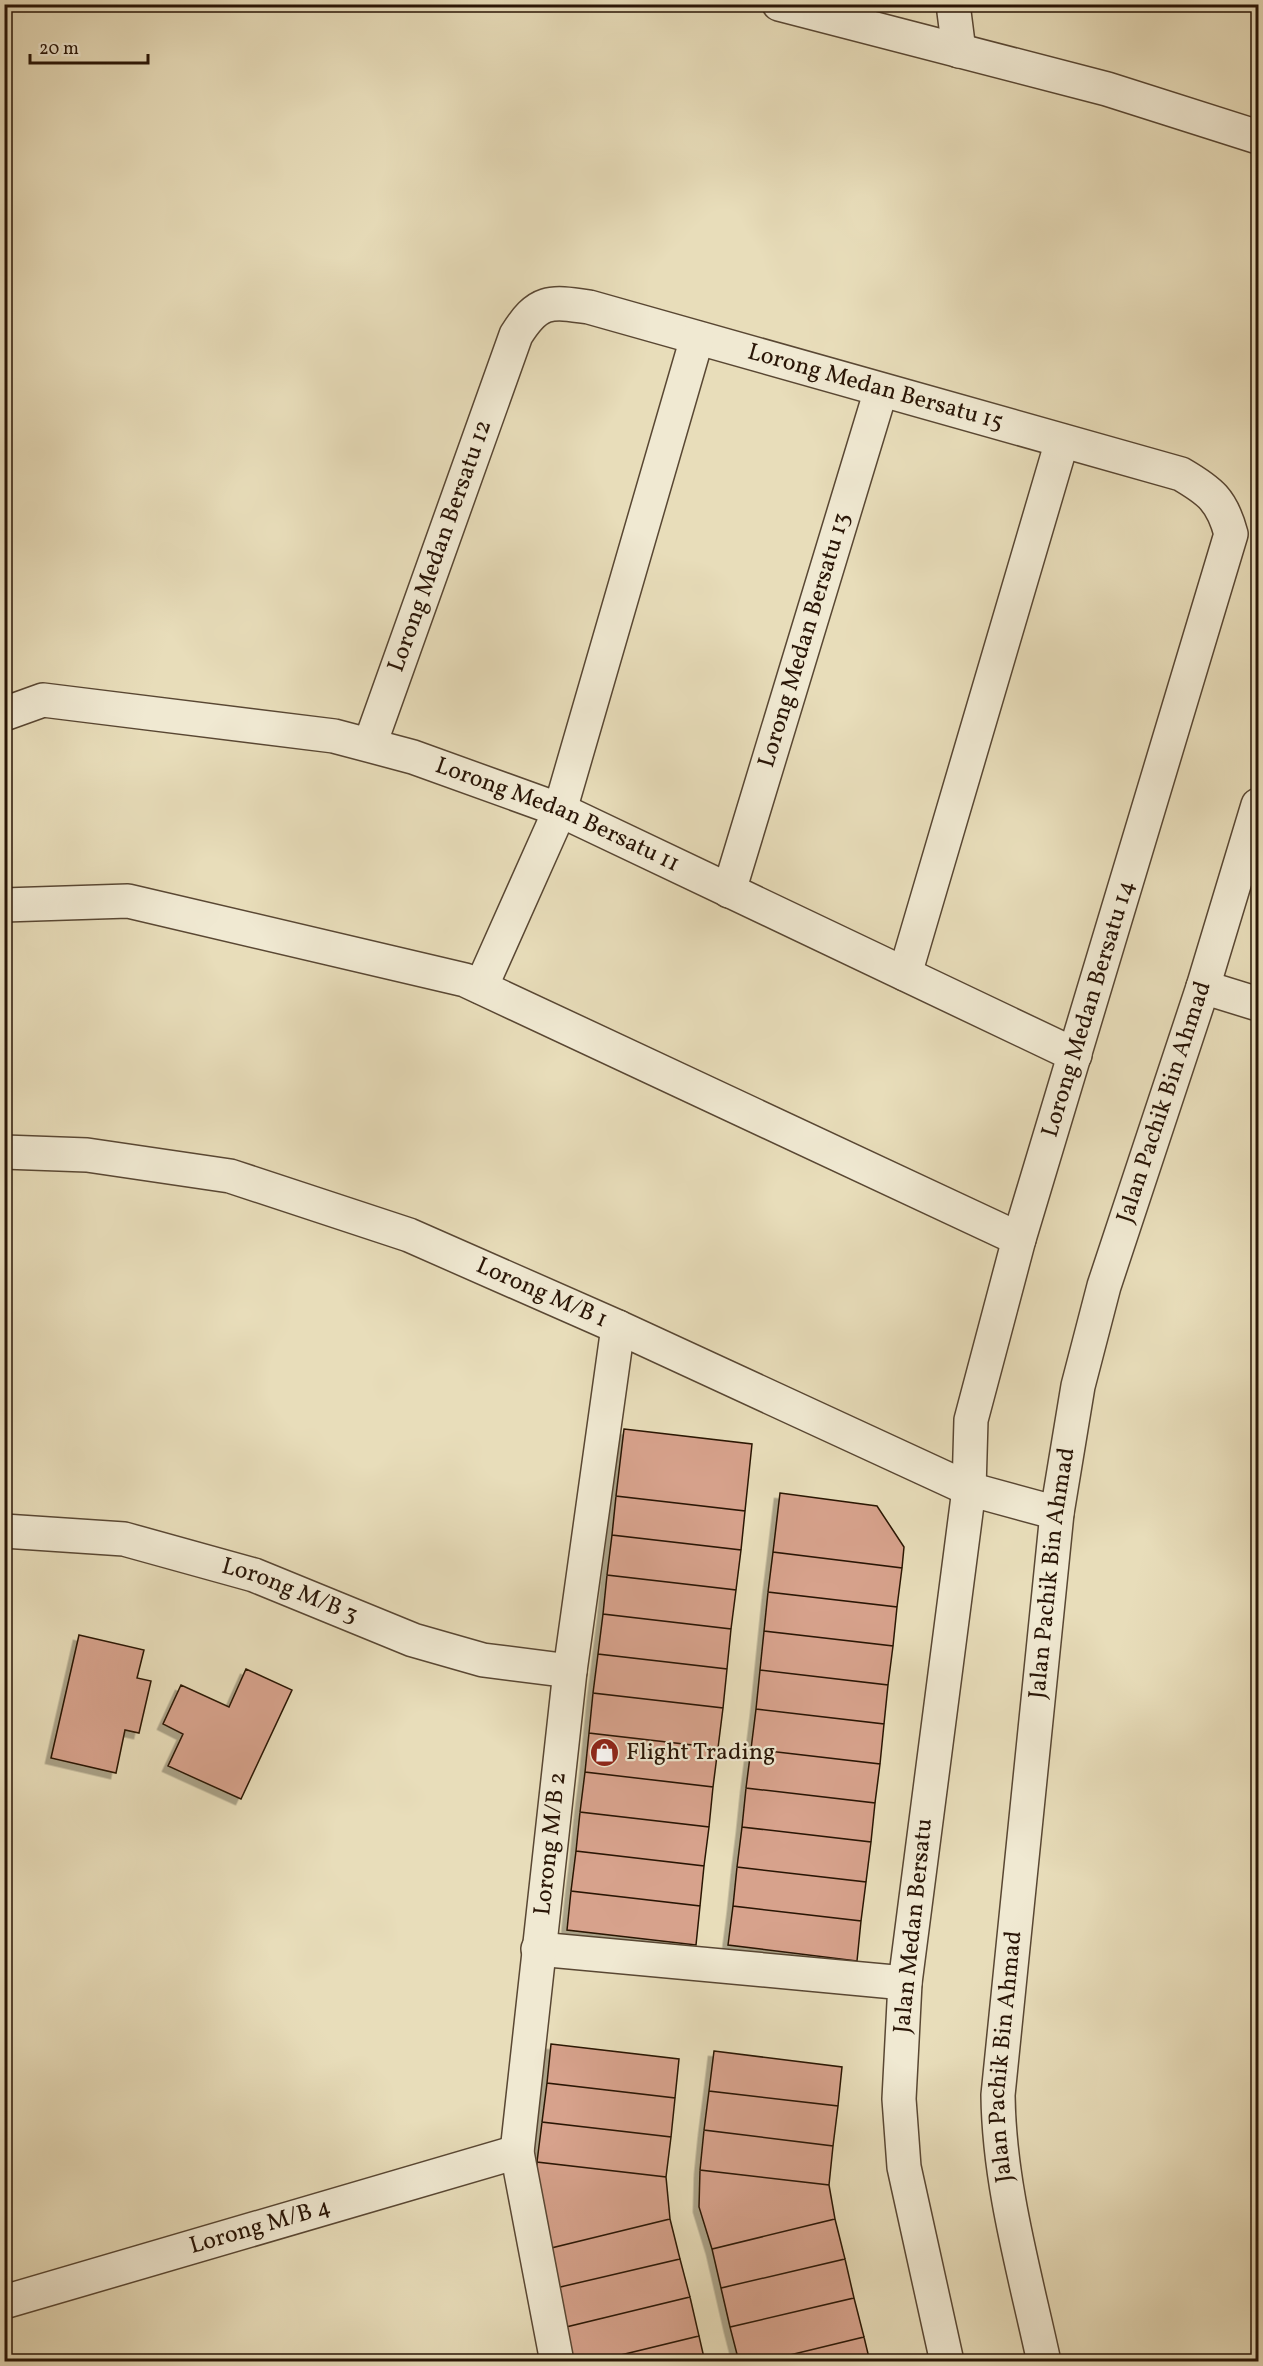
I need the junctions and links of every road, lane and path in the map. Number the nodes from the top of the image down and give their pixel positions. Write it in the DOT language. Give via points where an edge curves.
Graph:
graph roads {
  1 [pos="779,4"];
  2 [pos="953,4"];
  3 [pos="959,51"];
  4 [pos="1258,137"];
  5 [pos="697,338"];
  6 [pos="511,348"];
  7 [pos="881,390"];
  8 [pos="1062,441"];
  9 [pos="1231,534"];
  10 [pos="4,714"];
  11 [pos="370,744"];
  12 [pos="1258,805"];
  13 [pos="560,810"];
  14 [pos="729,891"];
  15 [pos="4,905"];
  16 [pos="905,974"];
  17 [pos="482,987"];
  18 [pos="1203,987"];
  19 [pos="1258,1004"];
  20 [pos="1075,1055"];
  21 [pos="4,1152"];
  22 [pos="1019,1239"];
  23 [pos="618,1327"];
  24 [pos="969,1489"];
  25 [pos="1057,1513"];
  26 [pos="4,1531"];
  27 [pos="570,1671"];
  28 [pos="538,1949"];
  29 [pos="905,1983"];
  30 [pos="517,2152"];
  31 [pos="4,2302"];
  32 [pos="557,2361"];
  33 [pos="947,2361"];
  34 [pos="1044,2361"];
  1 -- 3 [label="street"];
  2 -- 3 [label="street"];
  3 -- 4 [label="street" via="1107,89"];
  5 -- 6 [label="street, Lorong Medan Bersatu 15" via="562,303 542,306 528,315"];
  5 -- 7 [label="street, Lorong Medan Bersatu 15"];
  5 -- 13 [label="street"];
  6 -- 11 [label="street, Lorong Medan Bersatu 12"];
  7 -- 8 [label="street, Lorong Medan Bersatu 15"];
  7 -- 14 [label="street, Lorong Medan Bersatu 13"];
  8 -- 9 [label="street, Lorong Medan Bersatu 15" via="1181,474 1206,489 1225,512"];
  8 -- 16 [label="street"];
  9 -- 20 [label="street, Lorong Medan Bersatu 14"];
  10 -- 11 [label="street, Lorong Medan Bersatu 11" via="43,700 334,736"];
  11 -- 13 [label="street, Lorong Medan Bersatu 11"];
  12 -- 18 [label="street, Jalan Pachik Bin Ahmad"];
  13 -- 14 [label="street, Lorong Medan Bersatu 11"];
  13 -- 17 [label="street"];
  14 -- 16 [label="street, Lorong Medan Bersatu 11"];
  15 -- 17 [label="street" via="128,901"];
  16 -- 20 [label="street, Lorong Medan Bersatu 11"];
  17 -- 22 [label="street"];
  18 -- 19 [label="street"];
  18 -- 25 [label="street, Jalan Pachik Bin Ahmad" via="1104,1286 1078,1386"];
  20 -- 22 [label="street, Lorong Medan Bersatu 14"];
  21 -- 23 [label="street, Lorong M/B 1" via="87,1155 230,1176 409,1235"];
  22 -- 24 [label="street, Lorong Medan Bersatu 14" via="971,1420"];
  23 -- 24 [label="street, Lorong M/B 1"];
  23 -- 27 [label="street, Lorong M/B 2"];
  24 -- 25 [label="street, Lorong M/B 1"];
  24 -- 29 [label="street, Jalan Medan Bersatu"];
  25 -- 34 [label="street, Jalan Pachik Bin Ahmad" via="998,2095 998,2132 1007,2187"];
  26 -- 27 [label="street, Lorong M/B 3" via="124,1539 254,1575 423,1643 483,1660"];
  27 -- 28 [label="street, Lorong M/B 2"];
  28 -- 29 [label="street"];
  28 -- 30 [label="street, Lorong M/B 2"];
  29 -- 33 [label="street, Jalan Medan Bersatu" via="899,2100 904,2167"];
  30 -- 31 [label="street, Lorong M/B 4"];
  30 -- 32 [label="street, Lorong M/B 2"];
}
